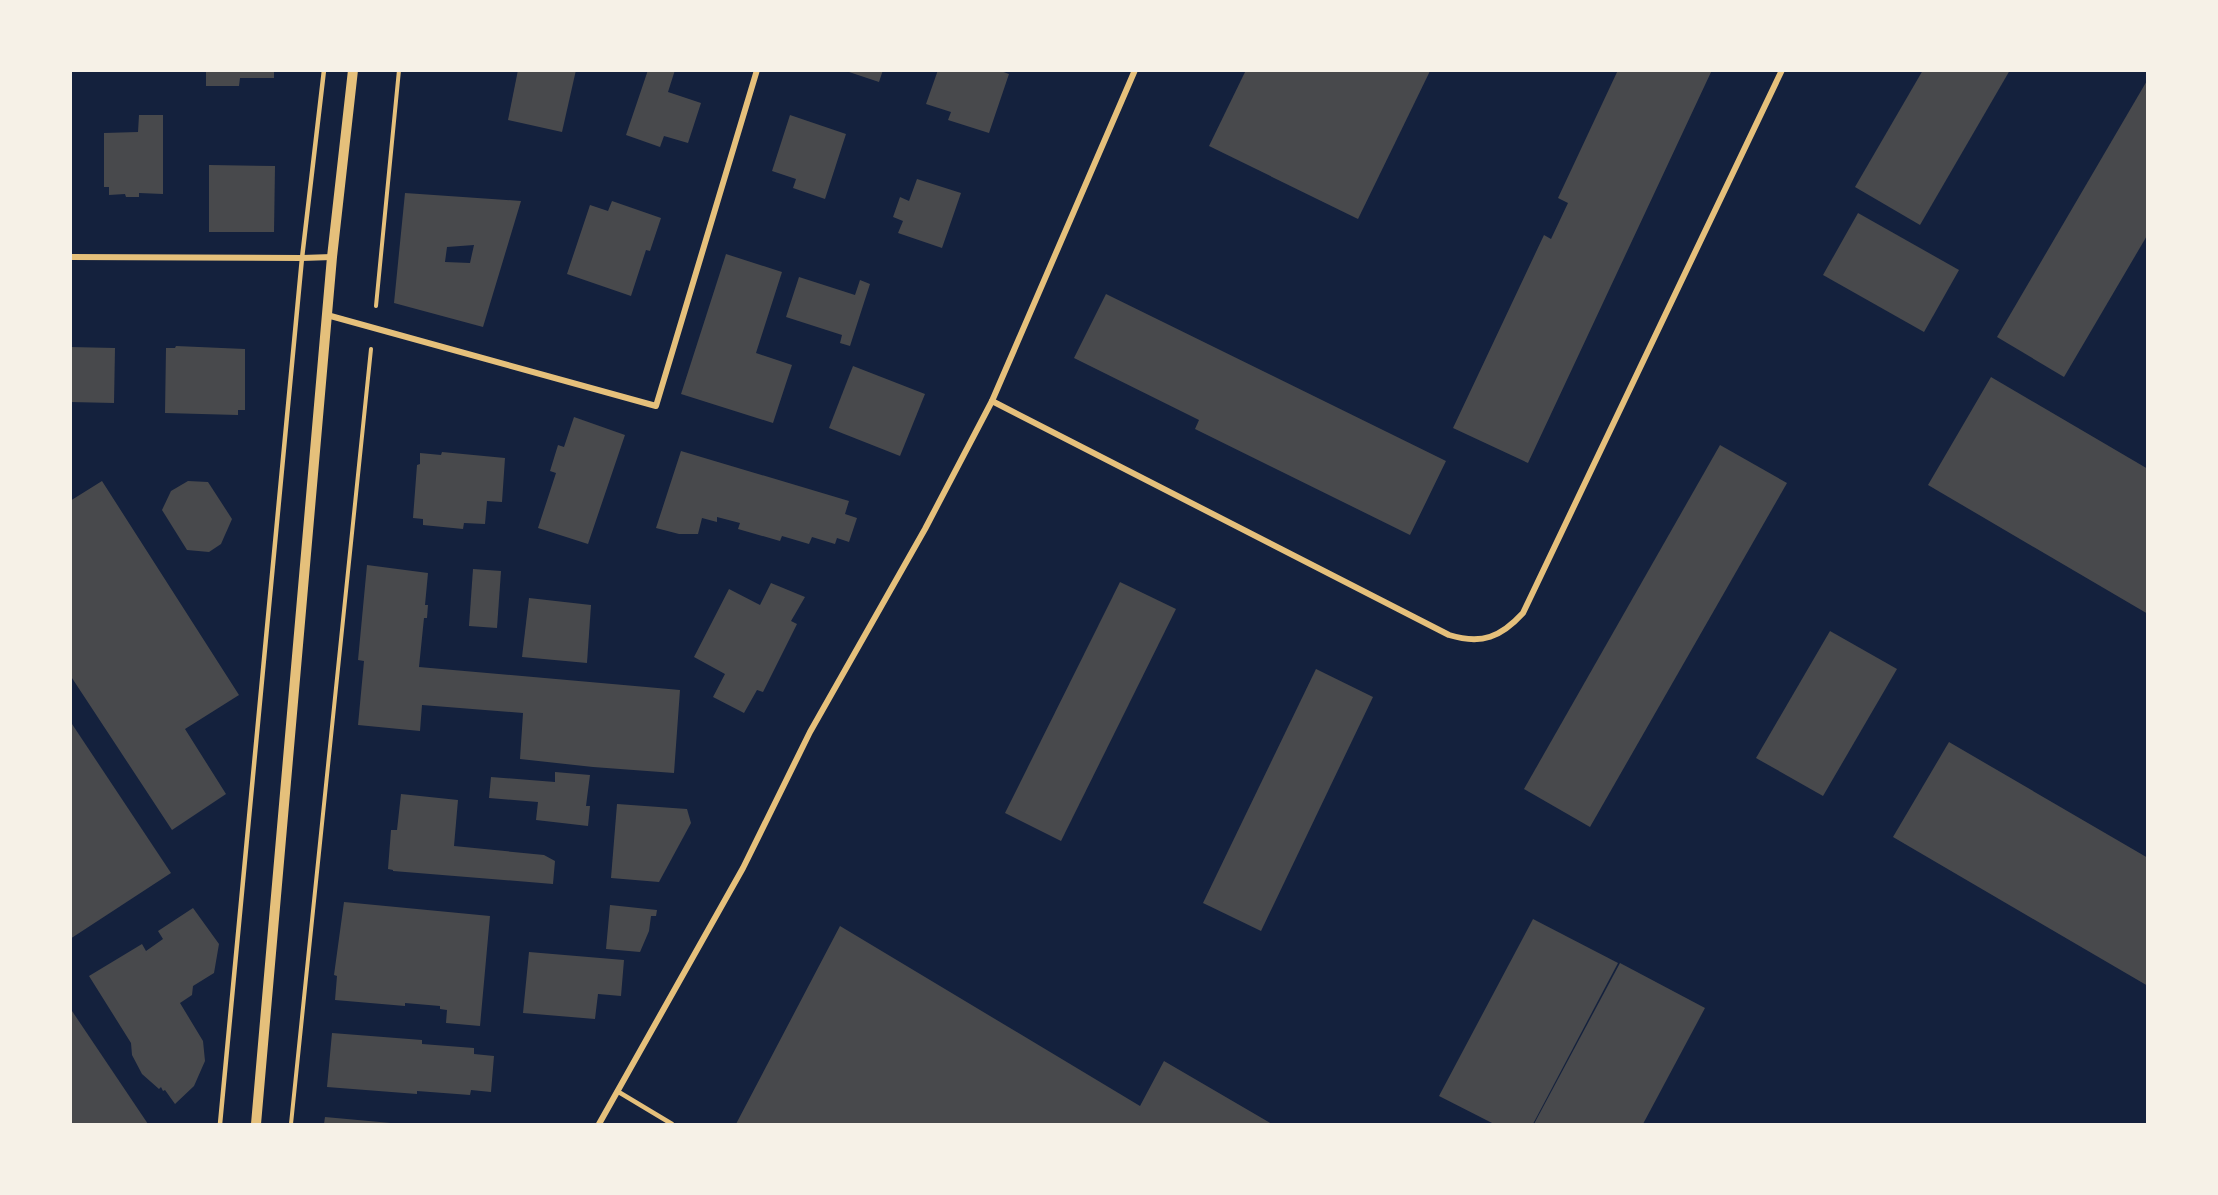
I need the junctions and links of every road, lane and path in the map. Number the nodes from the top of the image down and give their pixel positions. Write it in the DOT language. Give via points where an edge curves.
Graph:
graph roads {
  1 [pos="324,70"];
  2 [pos="353,70"];
  3 [pos="399,70"];
  4 [pos="758,70"];
  5 [pos="1135,70"];
  6 [pos="1782,70"];
  7 [pos="70,257"];
  8 [pos="332,257"];
  9 [pos="302,258"];
  10 [pos="327,315"];
  11 [pos="374,327"];
  12 [pos="992,401"];
  13 [pos="617,1091"];
  14 [pos="220,1125"];
  15 [pos="256,1125"];
  16 [pos="291,1125"];
  17 [pos="598,1125"];
  18 [pos="672,1125"];
  1 -- 9 [label="lane"];
  2 -- 8 [label="street"];
  3 -- 11 [label="path"];
  4 -- 11 [label="street" via="656,406"];
  5 -- 12 [label="street"];
  6 -- 12 [label="street" via="1523,613 1509,628 1495,635 1462,639 1449,635"];
  7 -- 9 [label="street"];
  8 -- 9 [label="street"];
  8 -- 10 [label="street"];
  9 -- 14 [label="lane"];
  10 -- 11 [label="street"];
  10 -- 15 [label="street"];
  11 -- 16 [label="path"];
  12 -- 13 [label="street" via="810,732 743,868"];
  13 -- 17 [label="street"];
  13 -- 18 [label="lane"];
}
